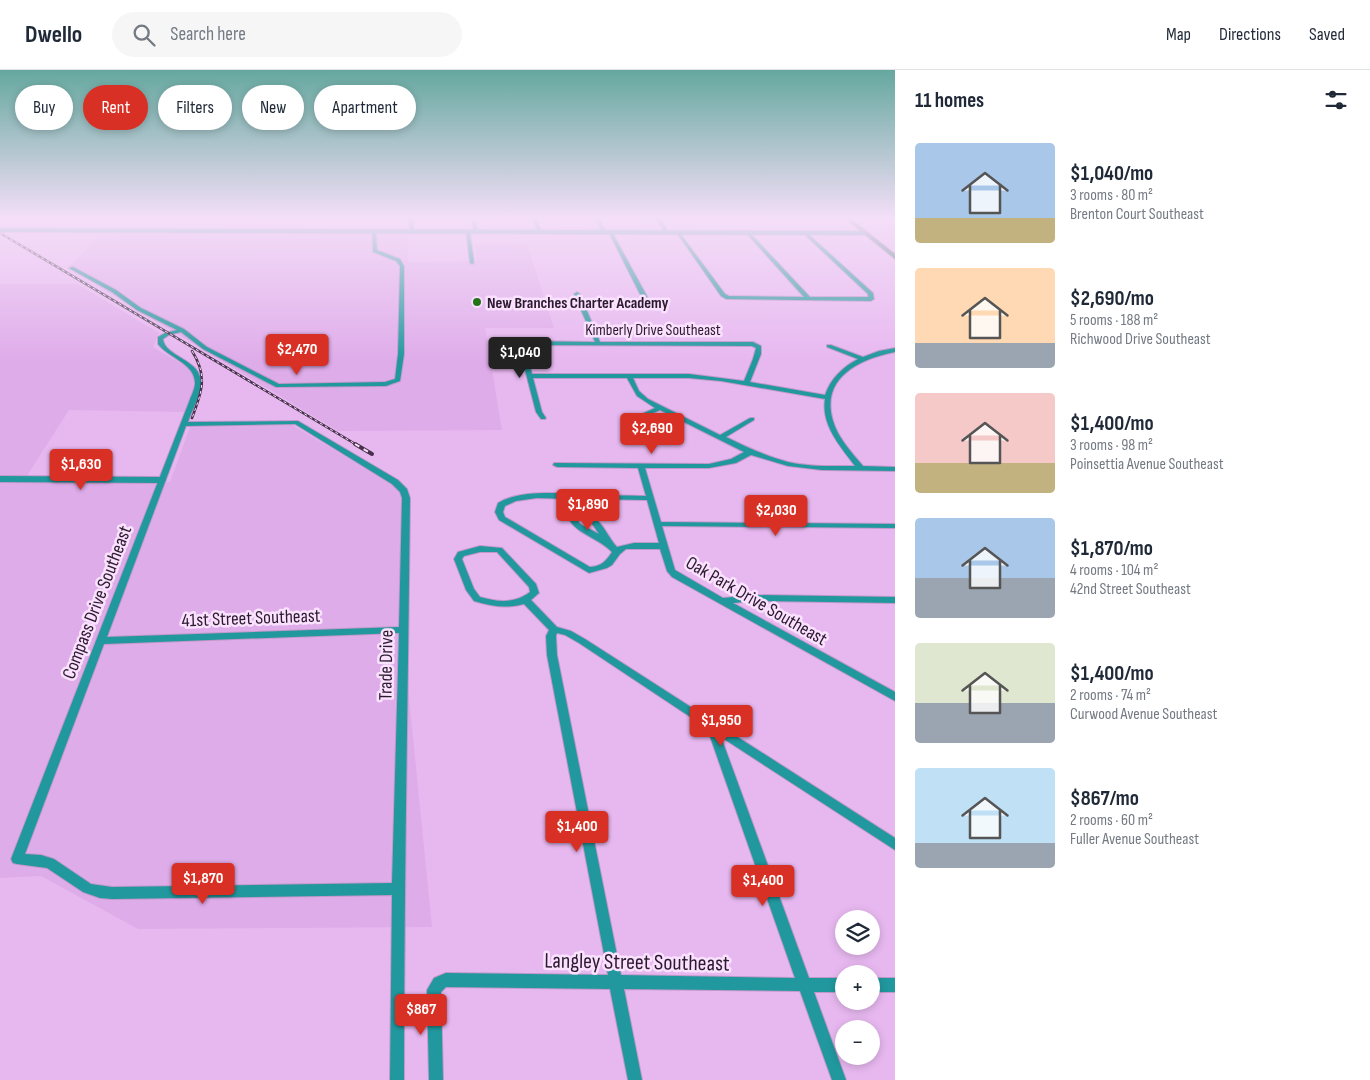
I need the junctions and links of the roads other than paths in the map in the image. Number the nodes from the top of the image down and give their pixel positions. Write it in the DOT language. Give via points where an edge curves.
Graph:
graph roads {
  1 [pos="401,265"];
  2 [pos="627,265"];
  3 [pos="702,265"];
  4 [pos="778,265"];
  5 [pos="841,265"];
  6 [pos="71,268"];
  7 [pos="577,294"];
  8 [pos="809,299"];
  9 [pos="646,300"];
  10 [pos="182,330"];
  11 [pos="598,343"];
  12 [pos="829,346"];
  13 [pos="895,350"];
  14 [pos="863,359"];
  15 [pos="530,376"];
  16 [pos="629,376"];
  17 [pos="746,383"];
  18 [pos="826,397"];
  19 [pos="660,408"];
  20 [pos="543,418"];
  21 [pos="635,419"];
  22 [pos="752,419"];
  23 [pos="184,424"];
  24 [pos="720,437"];
  25 [pos="750,452"];
  26 [pos="557,465"];
  27 [pos="641,466"];
  28 [pos="860,468"];
  29 [pos="895,468"];
  30 [pos="0,479"];
  31 [pos="162,480"];
  32 [pos="574,496"];
  33 [pos="650,498"];
  34 [pos="579,508"];
  35 [pos="658,524"];
  36 [pos="895,526"];
  37 [pos="611,544"];
  38 [pos="664,546"];
  39 [pos="617,552"];
  40 [pos="895,600"];
  41 [pos="526,601"];
  42 [pos="720,601"];
  43 [pos="554,629"];
  44 [pos="404,630"];
  45 [pos="100,641"];
  46 [pos="895,697"];
  47 [pos="712,726"];
  48 [pos="895,845"];
  49 [pos="398,889"];
  50 [pos="616,982"];
  51 [pos="805,984"];
  52 [pos="835,985"];
  53 [pos="880,985"];
  54 [pos="895,985"];
  55 [pos="398,1080"];
  56 [pos="436,1080"];
  57 [pos="635,1080"];
  58 [pos="839,1080"];
  1 -- 10 [label="street" via="401,354 398,380 393,382 278,386 204,348"];
  2 -- 9 [label="street"];
  3 -- 8 [label="street" via="728,298"];
  4 -- 8 [label="street"];
  5 -- 8 [label="street" via="872,294 871,299"];
  6 -- 10 [label="street" via="114,291 140,310"];
  7 -- 11 [label="street"];
  10 -- 23 [label="street, Compass Drive Southeast" via="160,338 159,342 195,370 198,383"];
  11 -- 15 [label="street, Kimberly Drive Southeast" via="524,343 522,347"];
  11 -- 17 [label="street, Kimberly Drive Southeast" via="753,344 759,347 759,354"];
  12 -- 14 [label="street"];
  13 -- 14 [label="street"];
  14 -- 18 [label="street" via="839,375"];
  15 -- 16 [label="street"];
  15 -- 20 [label="street"];
  16 -- 17 [label="street" via="689,376"];
  16 -- 19 [label="street" via="641,398"];
  17 -- 18 [label="street"];
  18 -- 28 [label="street" via="830,422"];
  19 -- 21 [label="street"];
  19 -- 24 [label="street"];
  22 -- 24 [label="street"];
  23 -- 31 [label="street, Compass Drive Southeast"];
  23 -- 44 [label="street, Trade Drive" via="296,422 401,487 406,498"];
  24 -- 25 [label="street"];
  25 -- 27 [label="street" via="733,461 709,466"];
  25 -- 28 [label="street" via="788,464"];
  26 -- 27 [label="street"];
  27 -- 33 [label="street, Oak Park Drive Southeast"];
  28 -- 29 [label="street"];
  30 -- 31 [label="street"];
  31 -- 45 [label="street, Compass Drive Southeast"];
  32 -- 33 [label="street"];
  32 -- 34 [label="street"];
  32 -- 39 [label="street" via="519,497 501,505 499,512 502,518 589,570 611,563"];
  33 -- 35 [label="street, Oak Park Drive Southeast"];
  34 -- 37 [label="street" via="596,523"];
  34 -- 37 [label="street" via="574,521 577,526"];
  35 -- 36 [label="street"];
  35 -- 38 [label="street, Oak Park Drive Southeast"];
  37 -- 39 [label="street"];
  38 -- 39 [label="street" via="622,548"];
  38 -- 42 [label="street, Oak Park Drive Southeast" via="675,575"];
  40 -- 42 [label="street" via="755,598"];
  41 -- 41 [label="street" via="535,593 533,586 499,550 480,549 462,554 458,560 477,599 508,605"];
  41 -- 43 [label="street"];
  42 -- 46 [label="street, Oak Park Drive Southeast"];
  43 -- 47 [label="street" via="568,633"];
  43 -- 50 [label="street" via="552,655"];
  44 -- 45 [label="street, 41st Street Southeast"];
  44 -- 49 [label="street, Trade Drive"];
  45 -- 49 [label="street, Compass Drive Southeast" via="17,859 46,862 97,892 283,893"];
  47 -- 48 [label="street"];
  47 -- 51 [label="street"];
  49 -- 55 [label="street, Trade Drive"];
  50 -- 51 [label="street, Langley Street Southeast"];
  50 -- 56 [label="street, Langley Street Southeast" via="439,982 434,990"];
  50 -- 57 [label="street"];
  51 -- 52 [label="street, Langley Street Southeast"];
  51 -- 58 [label="street"];
  53 -- 54 [label="street"];
}
